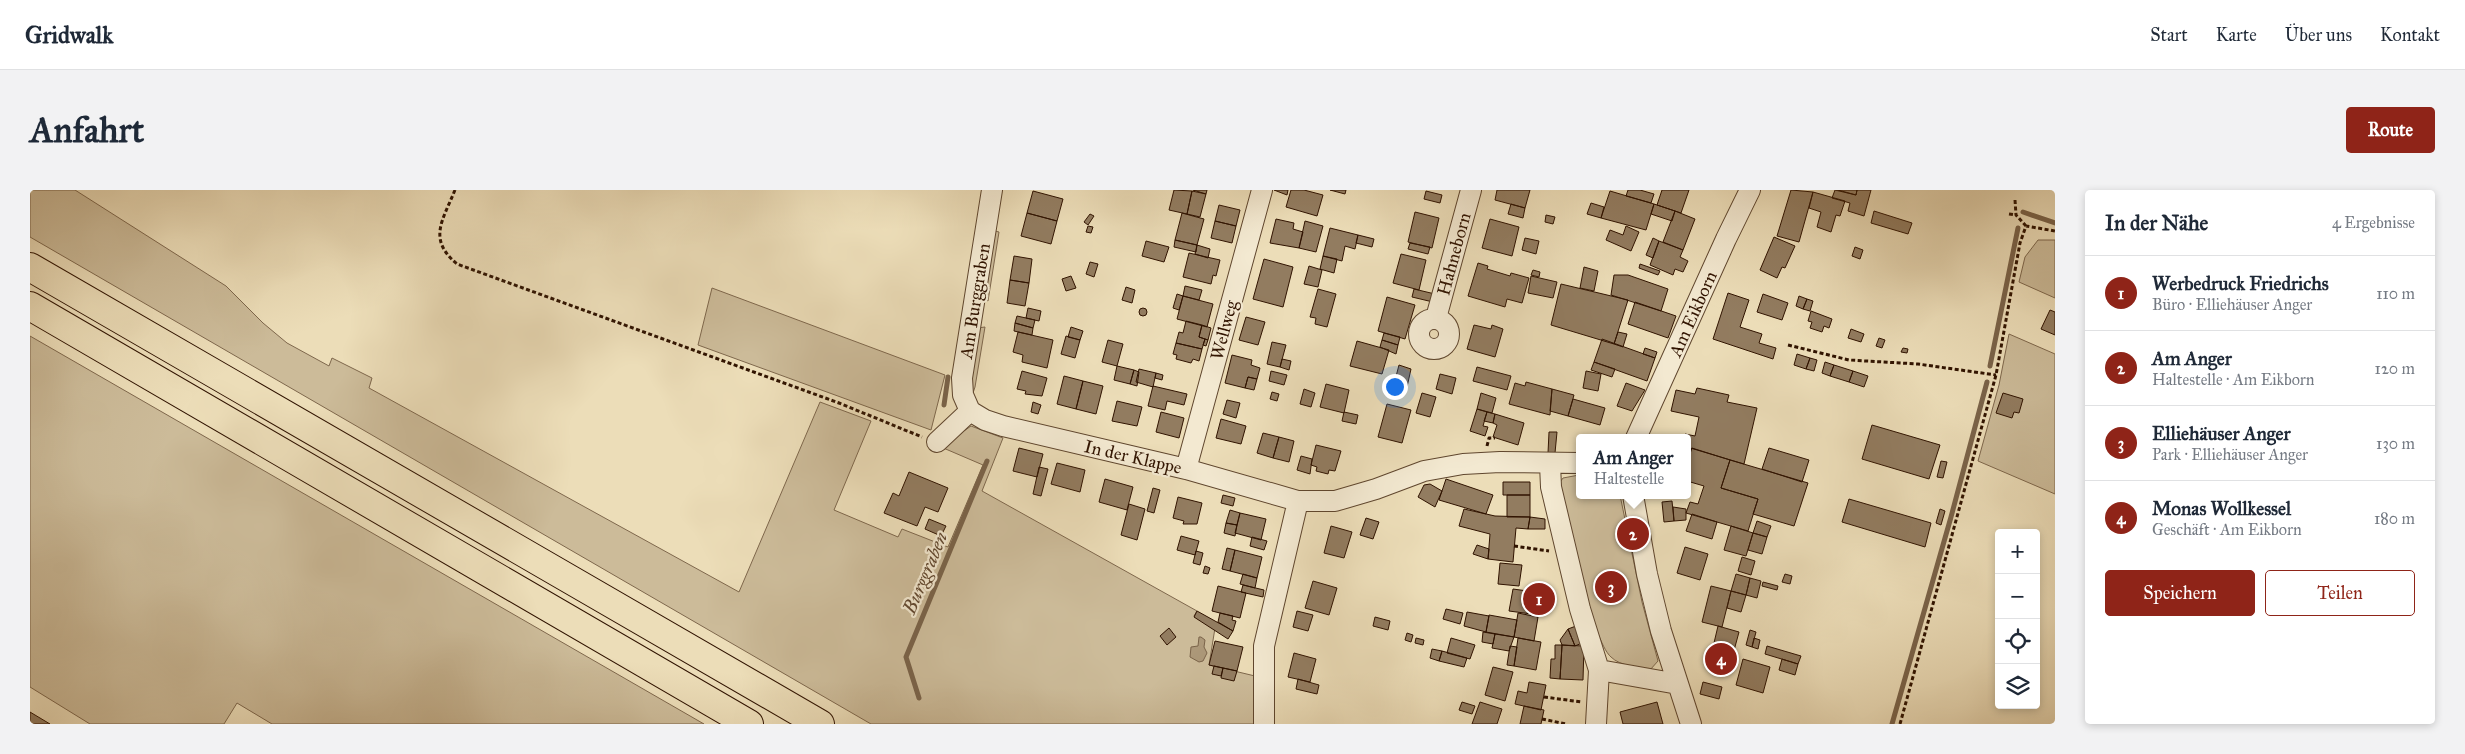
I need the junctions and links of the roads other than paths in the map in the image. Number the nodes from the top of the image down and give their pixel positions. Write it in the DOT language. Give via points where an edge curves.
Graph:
graph roads {
  1 [pos="992,190"];
  2 [pos="1262,190"];
  3 [pos="1471,190"];
  4 [pos="1750,190"];
  5 [pos="30,267"];
  6 [pos="30,306"];
  7 [pos="1436,318"];
  8 [pos="970,411"];
  9 [pos="1638,434"];
  10 [pos="937,442"];
  11 [pos="1576,463"];
  12 [pos="1550,464"];
  13 [pos="1186,469"];
  14 [pos="1634,499"];
  15 [pos="1298,501"];
  16 [pos="1599,670"];
  17 [pos="1678,684"];
  18 [pos="1596,714"];
  19 [pos="749,724"];
  20 [pos="820,724"];
  21 [pos="1264,724"];
  22 [pos="1691,724"];
  1 -- 8 [label="street, Am Burggraben" via="962,378 963,396"];
  2 -- 13 [label="street, Wellweg"];
  3 -- 7 [label="street, Hahneborn"];
  4 -- 9 [label="street, Am Eikborn"];
  5 -- 20 [label="highway"];
  6 -- 19 [label="highway"];
  8 -- 10 [label="street"];
  8 -- 13 [label="street, In der Klappe" via="1003,426"];
  11 -- 12 [label="street, In der Klappe"];
  12 -- 15 [label="street, In der Klappe" via="1464,464 1424,471 1335,501"];
  12 -- 16 [label="street" via="1551,487 1580,609"];
  13 -- 15 [label="street, In der Klappe"];
  14 -- 17 [label="street" via="1647,574"];
  15 -- 21 [label="street" via="1264,646"];
  16 -- 17 [label="street"];
  16 -- 18 [label="street"];
  17 -- 22 [label="street"];
}
